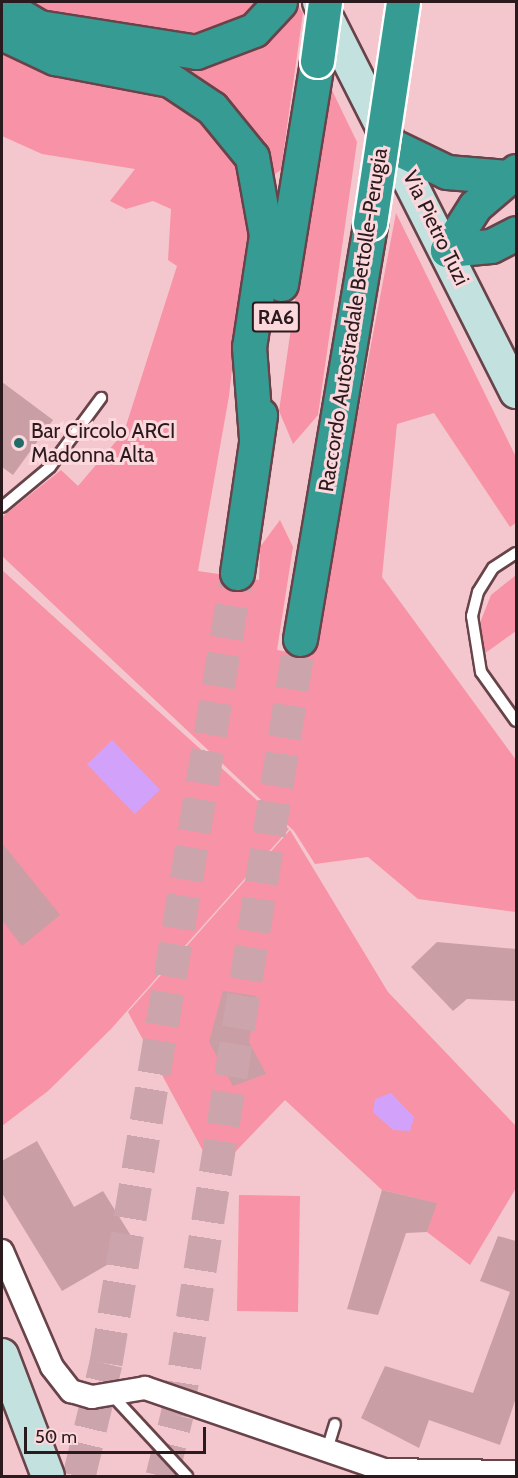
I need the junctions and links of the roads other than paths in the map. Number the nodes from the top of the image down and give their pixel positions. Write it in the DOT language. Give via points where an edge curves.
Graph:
graph roads {
  1 [pos="319,2"];
  2 [pos="325,2"];
  3 [pos="403,2"];
  4 [pos="279,3"];
  5 [pos="2,5"];
  6 [pos="2,33"];
  7 [pos="397,148"];
  8 [pos="512,174"];
  9 [pos="516,233"];
  10 [pos="447,250"];
  11 [pos="516,392"];
  12 [pos="101,398"];
  13 [pos="256,438"];
  14 [pos="2,507"];
  15 [pos="516,553"];
  16 [pos="237,573"];
  17 [pos="300,639"];
  18 [pos="516,721"];
  19 [pos="2,1251"];
  20 [pos="2,1357"];
  21 [pos="111,1394"];
  22 [pos="334,1425"];
  23 [pos="327,1450"];
  24 [pos="516,1472"];
  25 [pos="48,1476"];
  26 [pos="187,1476"];
  1 -- 7 [label="main road, Via Pietro Tuzi"];
  2 -- 13 [label="highway, RA6, bridge"];
  3 -- 17 [label="highway, Raccordo Autostradale Bettolle-Perugia, bridge"];
  4 -- 5 [label="highway" via="244,36 196,52 48,30"];
  6 -- 13 [label="highway" via="56,58 170,80 212,108 252,157 266,235 249,347"];
  7 -- 8 [label="highway" via="447,172"];
  7 -- 10 [label="main road, Via Pietro Tuzi"];
  8 -- 10 [label="highway" via="475,206"];
  9 -- 10 [label="highway" via="490,246"];
  10 -- 11 [label="main road, Via Pietro Tuzi"];
  12 -- 14 [label="lane" via="50,467"];
  13 -- 16 [label="highway, RA6"];
  15 -- 18 [label="lane" via="493,568 478,592 472,626 481,672"];
  19 -- 21 [label="street" via="58,1375 71,1391 92,1397"];
  20 -- 25 [label="main road"];
  21 -- 23 [label="street" via="146,1388"];
  21 -- 26 [label="lane"];
  22 -- 23 [label="lane"];
  23 -- 24 [label="street" via="385,1470"];
}
